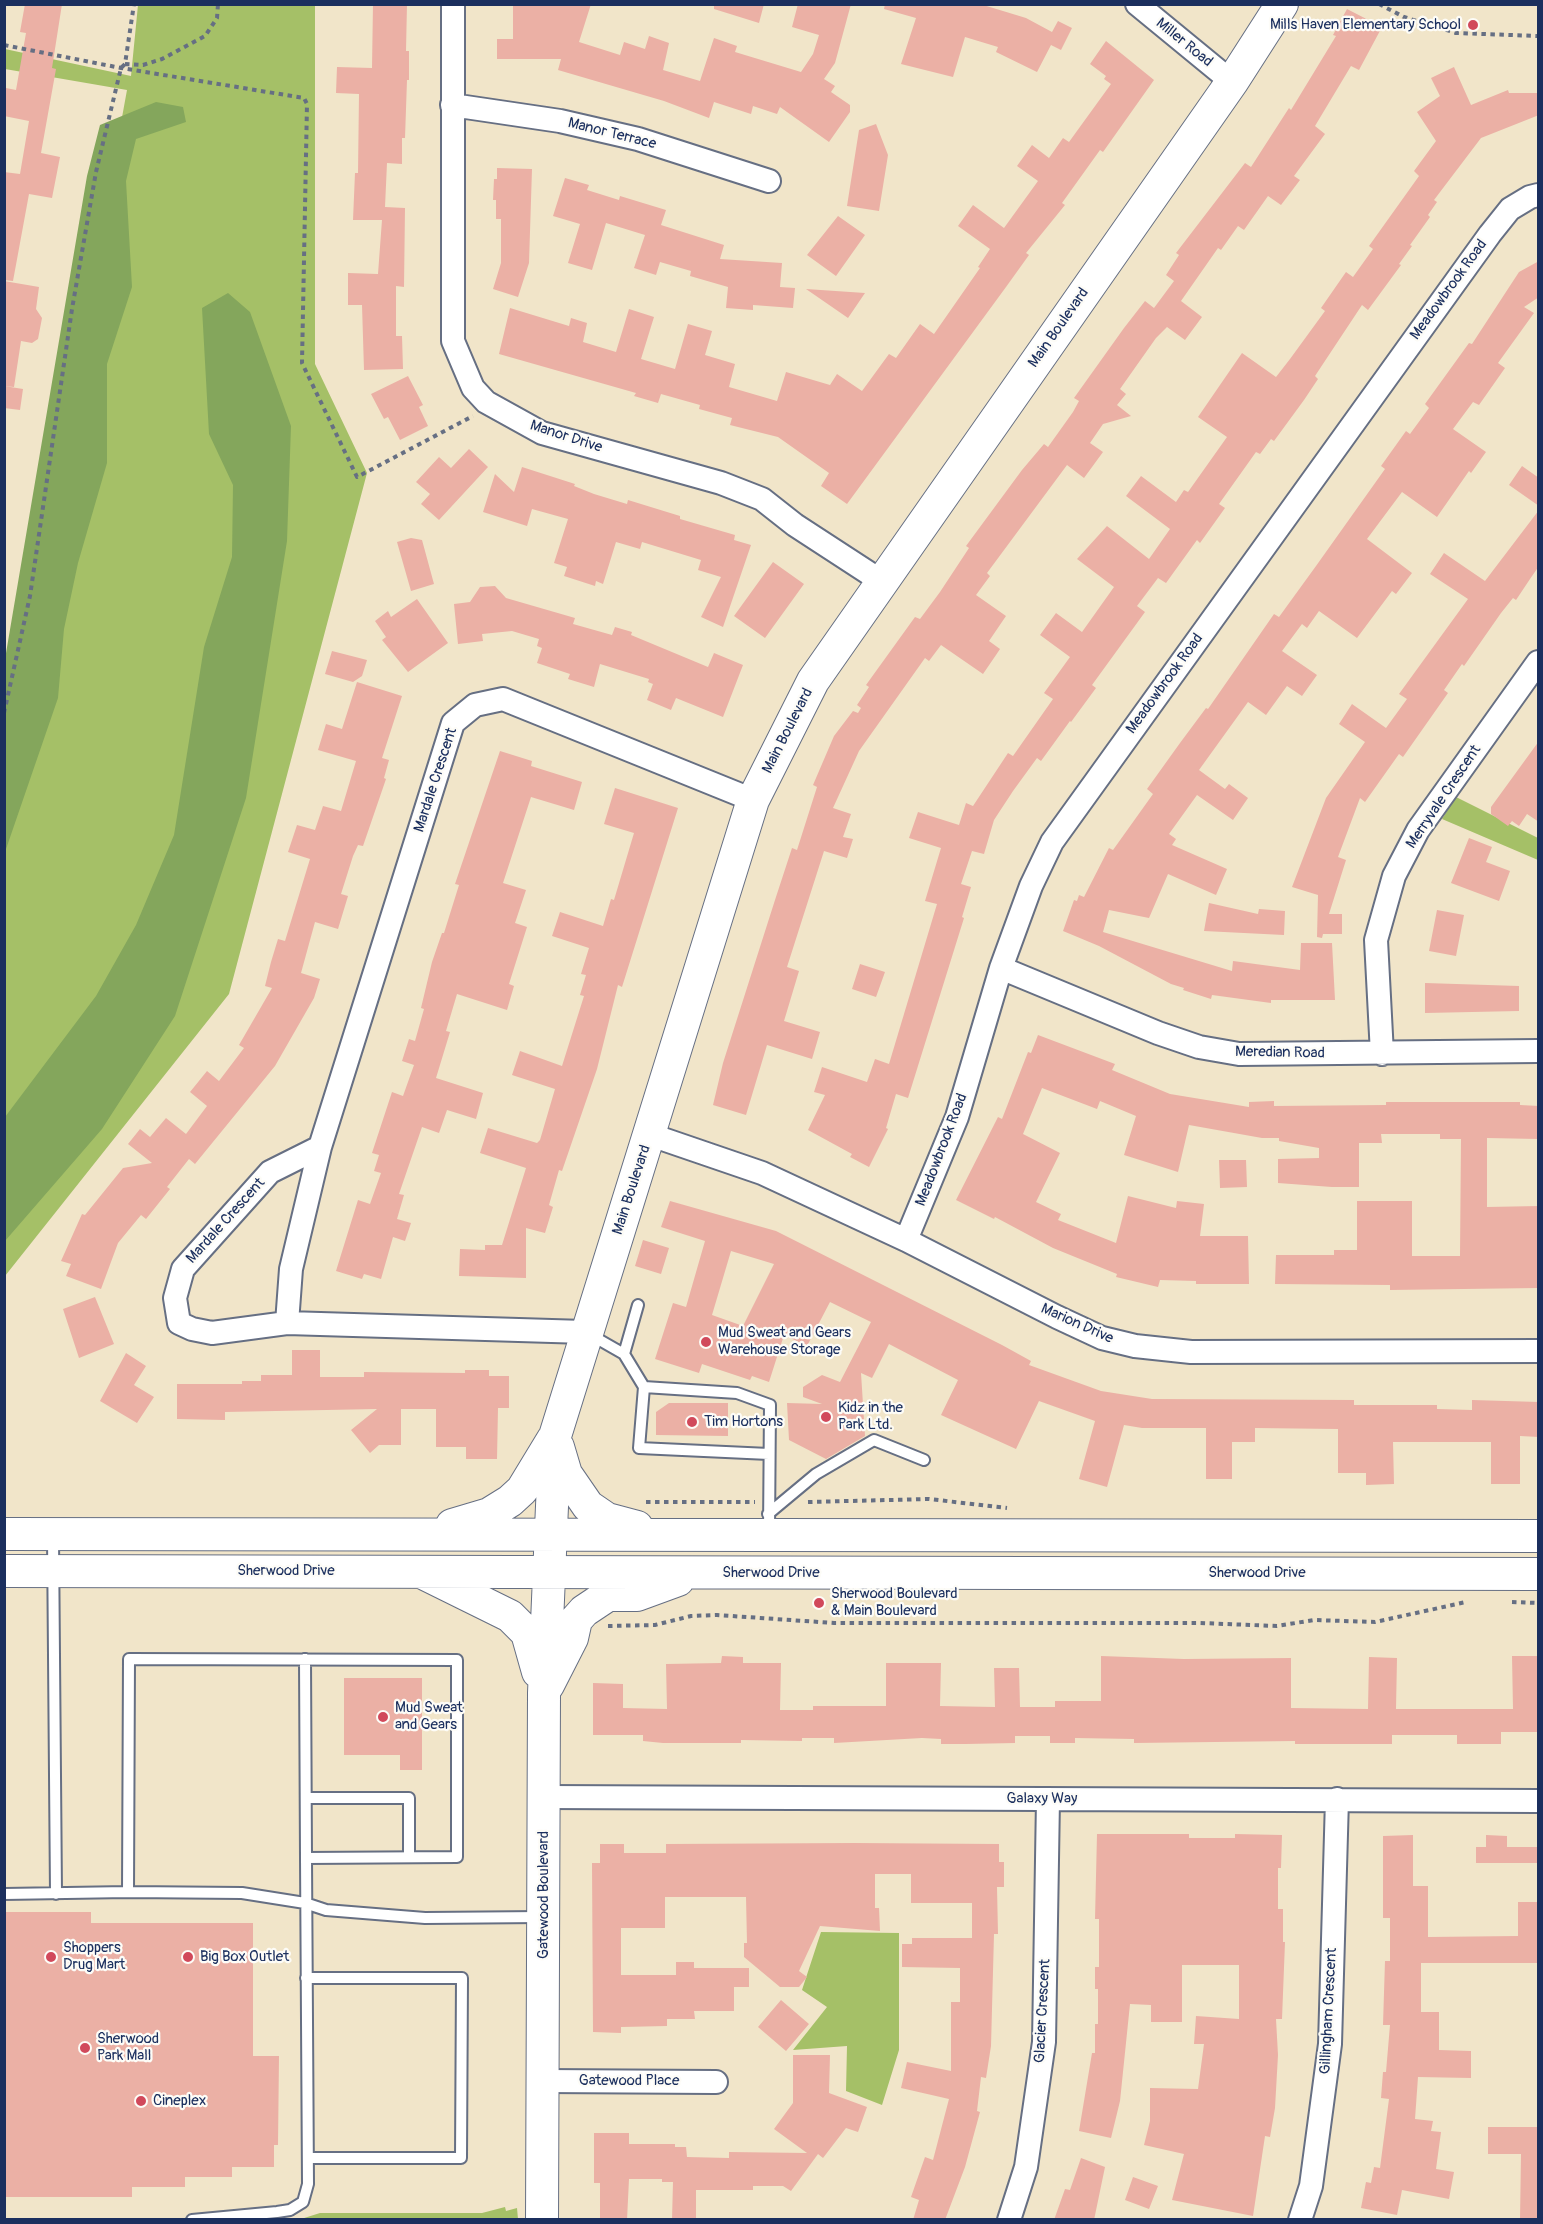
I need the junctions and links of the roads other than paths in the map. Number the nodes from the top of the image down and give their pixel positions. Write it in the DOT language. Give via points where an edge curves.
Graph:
graph roads {
  1 [pos="453,4"];
  2 [pos="1137,4"];
  3 [pos="1282,4"];
  4 [pos="1232,82"];
  5 [pos="452,105"];
  6 [pos="769,181"];
  7 [pos="1539,195"];
  8 [pos="881,581"];
  9 [pos="1539,662"];
  10 [pos="753,800"];
  11 [pos="1001,968"];
  12 [pos="1539,1051"];
  13 [pos="1382,1054"];
  14 [pos="651,1135"];
  15 [pos="320,1148"];
  16 [pos="906,1240"];
  17 [pos="638,1305"];
  18 [pos="287,1323"];
  19 [pos="585,1332"];
  20 [pos="1539,1351"];
  21 [pos="624,1354"];
  22 [pos="644,1387"];
  23 [pos="555,1436"];
  24 [pos="769,1454"];
  25 [pos="924,1460"];
  26 [pos="769,1525"];
  27 [pos="4,1534"];
  28 [pos="401,1534"];
  29 [pos="550,1534"];
  30 [pos="668,1534"];
  31 [pos="54,1535"];
  32 [pos="1539,1536"];
  33 [pos="4,1570"];
  34 [pos="53,1571"];
  35 [pos="549,1571"];
  36 [pos="420,1572"];
  37 [pos="698,1572"];
  38 [pos="1539,1574"];
  39 [pos="305,1659"];
  40 [pos="544,1694"];
  41 [pos="545,1797"];
  42 [pos="306,1798"];
  43 [pos="1048,1799"];
  44 [pos="1337,1799"];
  45 [pos="1539,1801"];
  46 [pos="306,1857"];
  47 [pos="409,1857"];
  48 [pos="128,1892"];
  49 [pos="4,1894"];
  50 [pos="56,1894"];
  51 [pos="305,1903"];
  52 [pos="544,1917"];
  53 [pos="306,1978"];
  54 [pos="542,2081"];
  55 [pos="716,2082"];
  56 [pos="308,2158"];
  57 [pos="207,2219"];
  58 [pos="192,2220"];
  59 [pos="542,2220"];
  60 [pos="1009,2220"];
  61 [pos="1300,2220"];
  1 -- 5 [label="street, Manor Drive"];
  2 -- 4 [label="street, Miller Road"];
  3 -- 4 [label="main road, Main Boulevard"];
  4 -- 8 [label="main road, Main Boulevard"];
  5 -- 6 [label="street, Manor Terrace" via="560,121 638,139"];
  5 -- 8 [label="street, Manor Drive" via="453,341 472,388 486,402 542,433 721,483 762,499"];
  7 -- 11 [label="street, Meadowbrook Road" via="1510,209 1490,234 1052,842"];
  8 -- 10 [label="main road, Main Boulevard" via="813,681"];
  9 -- 13 [label="street, Merryvale Crescent" via="1418,830 1394,876 1376,940"];
  10 -- 14 [label="main road, Main Boulevard"];
  10 -- 15 [label="street, Mardale Crescent" via="503,699 475,705 453,723"];
  11 -- 13 [label="street, Meredian Road" via="1158,1034 1199,1047 1239,1054"];
  11 -- 16 [label="street, Meadowbrook Road" via="957,1117"];
  12 -- 13 [label="street, Meredian Road"];
  14 -- 16 [label="street, Marion Drive" via="762,1173"];
  14 -- 19 [label="main road, Main Boulevard"];
  15 -- 18 [label="street, Mardale Crescent" via="291,1269"];
  15 -- 18 [label="street, Mardale Crescent" via="270,1172 183,1269 175,1298 178,1323 192,1329 212,1333"];
  16 -- 20 [label="street, Marion Drive" via="1102,1338 1135,1346 1191,1352"];
  17 -- 21 [label="lane"];
  18 -- 19 [label="street, Mardale Crescent"];
  19 -- 21 [label="lane"];
  19 -- 23 [label="main road, Main Boulevard"];
  21 -- 22 [label="lane"];
  22 -- 24 [label="lane" via="737,1393 770,1405"];
  22 -- 24 [label="lane" via="639,1448"];
  23 -- 28 [label="main road" via="522,1490 501,1508 468,1522"];
  23 -- 29 [label="main road, Main Boulevard"];
  23 -- 30 [label="main road" via="566,1474 588,1506 607,1519"];
  24 -- 26 [label="lane"];
  25 -- 26 [label="lane" via="874,1440 816,1474"];
  26 -- 30 [label="main road"];
  26 -- 32 [label="main road"];
  27 -- 31 [label="main road"];
  28 -- 29 [label="main road"];
  28 -- 31 [label="main road"];
  29 -- 30 [label="main road"];
  29 -- 35 [label="main road, Main Boulevard"];
  31 -- 34 [label="lane"];
  33 -- 34 [label="main road, Sherwood Drive"];
  34 -- 36 [label="main road, Sherwood Drive"];
  34 -- 50 [label="lane"];
  35 -- 36 [label="main road, Sherwood Drive"];
  35 -- 37 [label="main road, Sherwood Drive"];
  35 -- 40 [label="main road, Gatewood Boulevard"];
  36 -- 40 [label="main road" via="510,1616 527,1633"];
  37 -- 38 [label="main road, Sherwood Drive"];
  37 -- 40 [label="main road" via="637,1595 608,1595 584,1611 576,1620 572,1638"];
  39 -- 42 [label="lane"];
  39 -- 47 [label="lane" via="457,1660 458,1857"];
  39 -- 48 [label="lane" via="129,1659"];
  40 -- 41 [label="main road, Gatewood Boulevard"];
  41 -- 43 [label="street, Galaxy Way"];
  41 -- 52 [label="main road, Gatewood Boulevard"];
  42 -- 46 [label="lane"];
  42 -- 47 [label="lane" via="409,1798"];
  43 -- 44 [label="street, Galaxy Way"];
  43 -- 60 [label="street, Glacier Crescent" via="1044,2042 1026,2167"];
  44 -- 45 [label="street, Galaxy Way"];
  44 -- 61 [label="street, Gillingham Crescent" via="1330,2044 1311,2186"];
  46 -- 47 [label="lane"];
  46 -- 51 [label="lane"];
  48 -- 50 [label="lane"];
  48 -- 51 [label="lane" via="242,1893"];
  49 -- 50 [label="lane"];
  51 -- 52 [label="lane" via="326,1910 425,1918"];
  51 -- 53 [label="lane"];
  52 -- 54 [label="main road, Gatewood Boulevard"];
  53 -- 56 [label="lane"];
  53 -- 56 [label="lane" via="462,1978 461,2158"];
  54 -- 55 [label="street, Gatewood Place"];
  54 -- 59 [label="main road, Gatewood Boulevard"];
  56 -- 57 [label="lane" via="303,2202 290,2210"];
  57 -- 58 [label="lane"];
}
